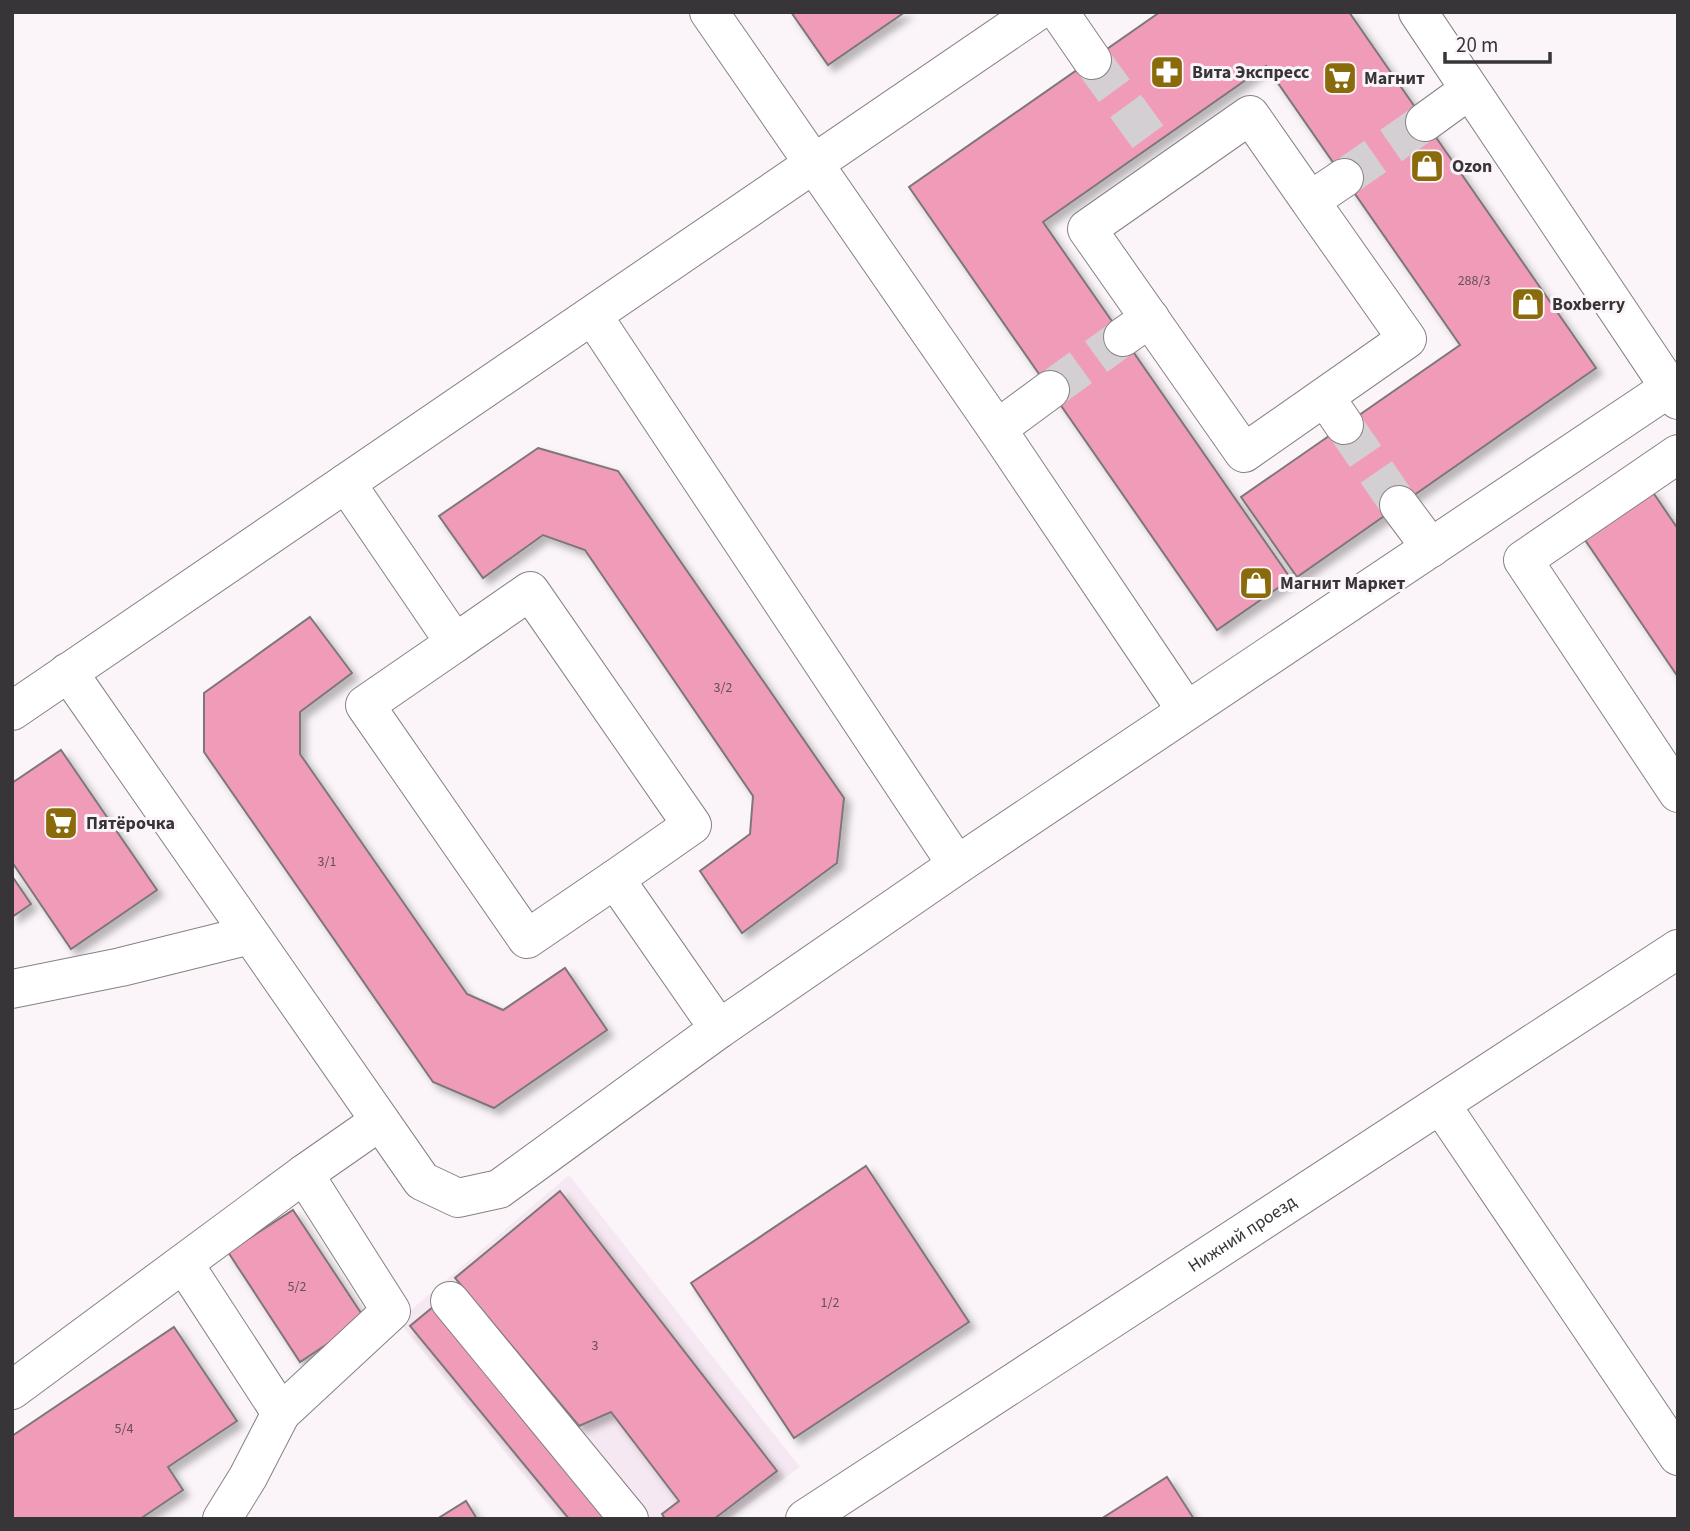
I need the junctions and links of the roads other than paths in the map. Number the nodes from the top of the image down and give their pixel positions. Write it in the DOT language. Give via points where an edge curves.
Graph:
graph roads {
  1 [pos="709,12"];
  2 [pos="1036,12"];
  3 [pos="1059,12"];
  4 [pos="1418,12"];
  5 [pos="1092,60"];
  6 [pos="1469,90"];
  7 [pos="1425,122"];
  8 [pos="813,163"];
  9 [pos="1344,178"];
  10 [pos="1310,201"];
  11 [pos="593,316"];
  12 [pos="1050,390"];
  13 [pos="1675,390"];
  14 [pos="997,429"];
  15 [pos="1678,454"];
  16 [pos="346,483"];
  17 [pos="1399,505"];
  18 [pos="1430,548"];
  19 [pos="455,643"];
  20 [pos="68,672"];
  21 [pos="1186,710"];
  22 [pos="12,711"];
  23 [pos="1678,793"];
  24 [pos="957,864"];
  25 [pos="615,879"];
  26 [pos="250,935"];
  27 [pos="1678,949"];
  28 [pos="12,989"];
  29 [pos="719,1029"];
  30 [pos="1441,1105"];
  31 [pos="380,1121"];
  32 [pos="304,1174"];
  33 [pos="184,1264"];
  34 [pos="450,1301"];
  35 [pos="12,1390"];
  36 [pos="281,1413"];
  37 [pos="1678,1456"];
  38 [pos="222,1519"];
  39 [pos="629,1519"];
  40 [pos="805,1519"];
  1 -- 8 [label="street"];
  2 -- 8 [label="street"];
  3 -- 5 [label="street"];
  4 -- 6 [label="street"];
  6 -- 7 [label="street"];
  6 -- 13 [label="street"];
  8 -- 11 [label="street"];
  8 -- 14 [label="street"];
  9 -- 10 [label="street"];
  10 -- 10 [label="street" via="1407,339 1334,411 1244,453 1136,328 1087,229 1163,157 1250,115"];
  11 -- 16 [label="street"];
  11 -- 24 [label="street"];
  12 -- 14 [label="street"];
  13 -- 18 [label="street"];
  14 -- 21 [label="street"];
  15 -- 23 [label="street" via="1523,560"];
  16 -- 19 [label="street"];
  16 -- 20 [label="street"];
  17 -- 18 [label="street"];
  18 -- 21 [label="street"];
  19 -- 25 [label="street" via="530,591 692,825"];
  19 -- 25 [label="street" via="365,705 527,939"];
  20 -- 22 [label="street"];
  20 -- 26 [label="street"];
  21 -- 24 [label="street"];
  24 -- 29 [label="street"];
  25 -- 29 [label="street"];
  26 -- 28 [label="street"];
  26 -- 31 [label="street"];
  27 -- 30 [label="street, Нижний проезд"];
  29 -- 31 [label="street" via="499,1189 458,1198 422,1181"];
  30 -- 37 [label="street"];
  30 -- 40 [label="street, Нижний проезд"];
  31 -- 32 [label="street"];
  32 -- 33 [label="street"];
  32 -- 36 [label="street" via="391,1311"];
  33 -- 35 [label="street"];
  33 -- 36 [label="street"];
  34 -- 39 [label="street"];
  36 -- 38 [label="street"];
}
